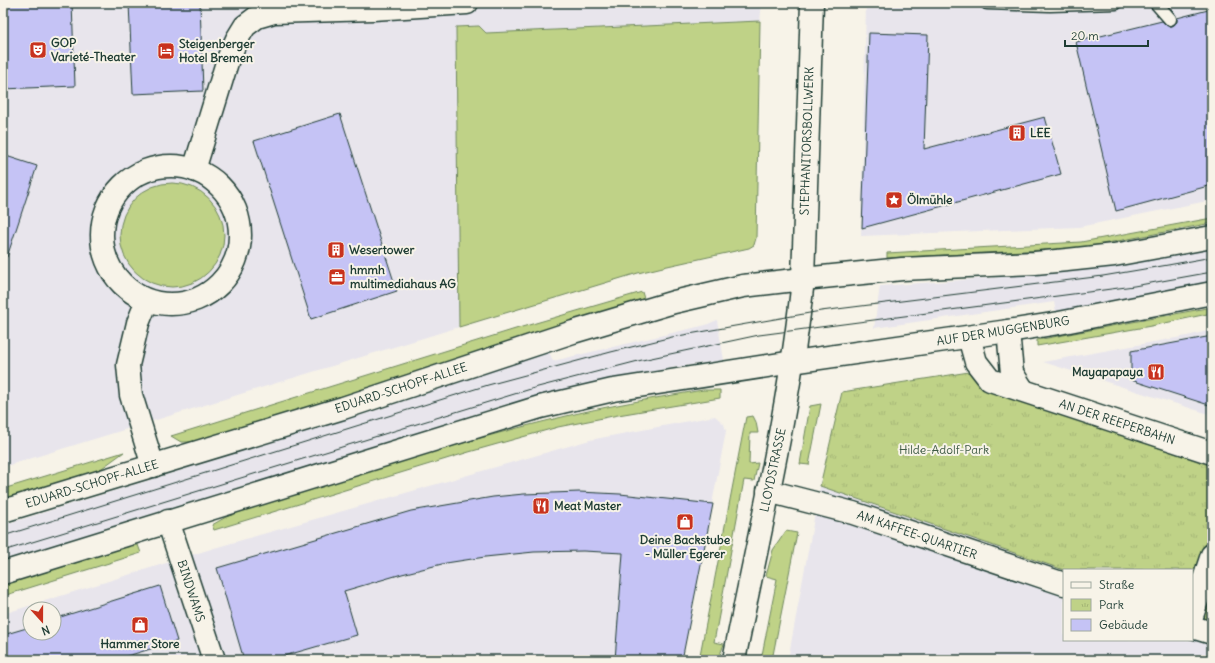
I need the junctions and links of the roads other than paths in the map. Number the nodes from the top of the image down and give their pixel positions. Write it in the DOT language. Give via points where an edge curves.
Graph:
graph roads {
  1 [pos="467,3"];
  2 [pos="812,3"];
  3 [pos="987,3"];
  4 [pos="1116,3"];
  5 [pos="1156,3"];
  6 [pos="1170,19"];
  7 [pos="194,170"];
  8 [pos="1212,237"];
  9 [pos="803,279"];
  10 [pos="1212,293"];
  11 [pos="148,301"];
  12 [pos="1008,331"];
  13 [pos="969,337"];
  14 [pos="793,362"];
  15 [pos="1023,390"];
  16 [pos="1212,453"];
  17 [pos="153,466"];
  18 [pos="768,491"];
  19 [pos="3,511"];
  20 [pos="168,521"];
  21 [pos="1212,555"];
  22 [pos="3,573"];
  23 [pos="1063,584"];
  24 [pos="1193,613"];
  25 [pos="1193,627"];
  26 [pos="1212,633"];
  27 [pos="214,660"];
  28 [pos="734,660"];
  1 -- 7 [label="street" via="274,12 257,17 245,26 228,59"];
  2 -- 9 [label="street, STEPHANITORSBOLLWERK"];
  3 -- 4 [label="lane"];
  5 -- 6 [label="lane"];
  7 -- 11 [label="street" via="212,180 227,195 237,213 240,247 235,264 213,290 198,299 182,304 164,305"];
  7 -- 11 [label="street" via="174,166 155,168 136,175 121,187 109,203 101,238 104,253 119,282 132,293"];
  8 -- 9 [label="street" via="1114,255 1068,260 902,269"];
  9 -- 14 [label="street, LLOYDSTRASSE"];
  9 -- 17 [label="street, EDUARD-SCHOPF-ALLEE" via="743,286 674,302"];
  10 -- 12 [label="street, AUF DER MUGGENBURG"];
  11 -- 17 [label="street" via="138,323 128,365 132,395"];
  12 -- 13 [label="street, AUF DER MUGGENBURG"];
  12 -- 15 [label="street" via="1012,373"];
  13 -- 14 [label="street, AUF DER MUGGENBURG"];
  13 -- 15 [label="street, AN DER REEPERBAHN" via="976,362 990,380"];
  14 -- 18 [label="street, LLOYDSTRASSE"];
  14 -- 20 [label="street" via="613,390 540,407"];
  15 -- 16 [label="street, AN DER REEPERBAHN"];
  17 -- 19 [label="street, EDUARD-SCHOPF-ALLEE"];
  18 -- 23 [label="street, AM KAFFEE-QUARTIER" via="853,513"];
  18 -- 28 [label="street, LLOYDSTRASSE"];
  20 -- 22 [label="street"];
  20 -- 27 [label="street, BINDWAMS"];
  21 -- 24 [label="street"];
  25 -- 26 [label="street"];
}
